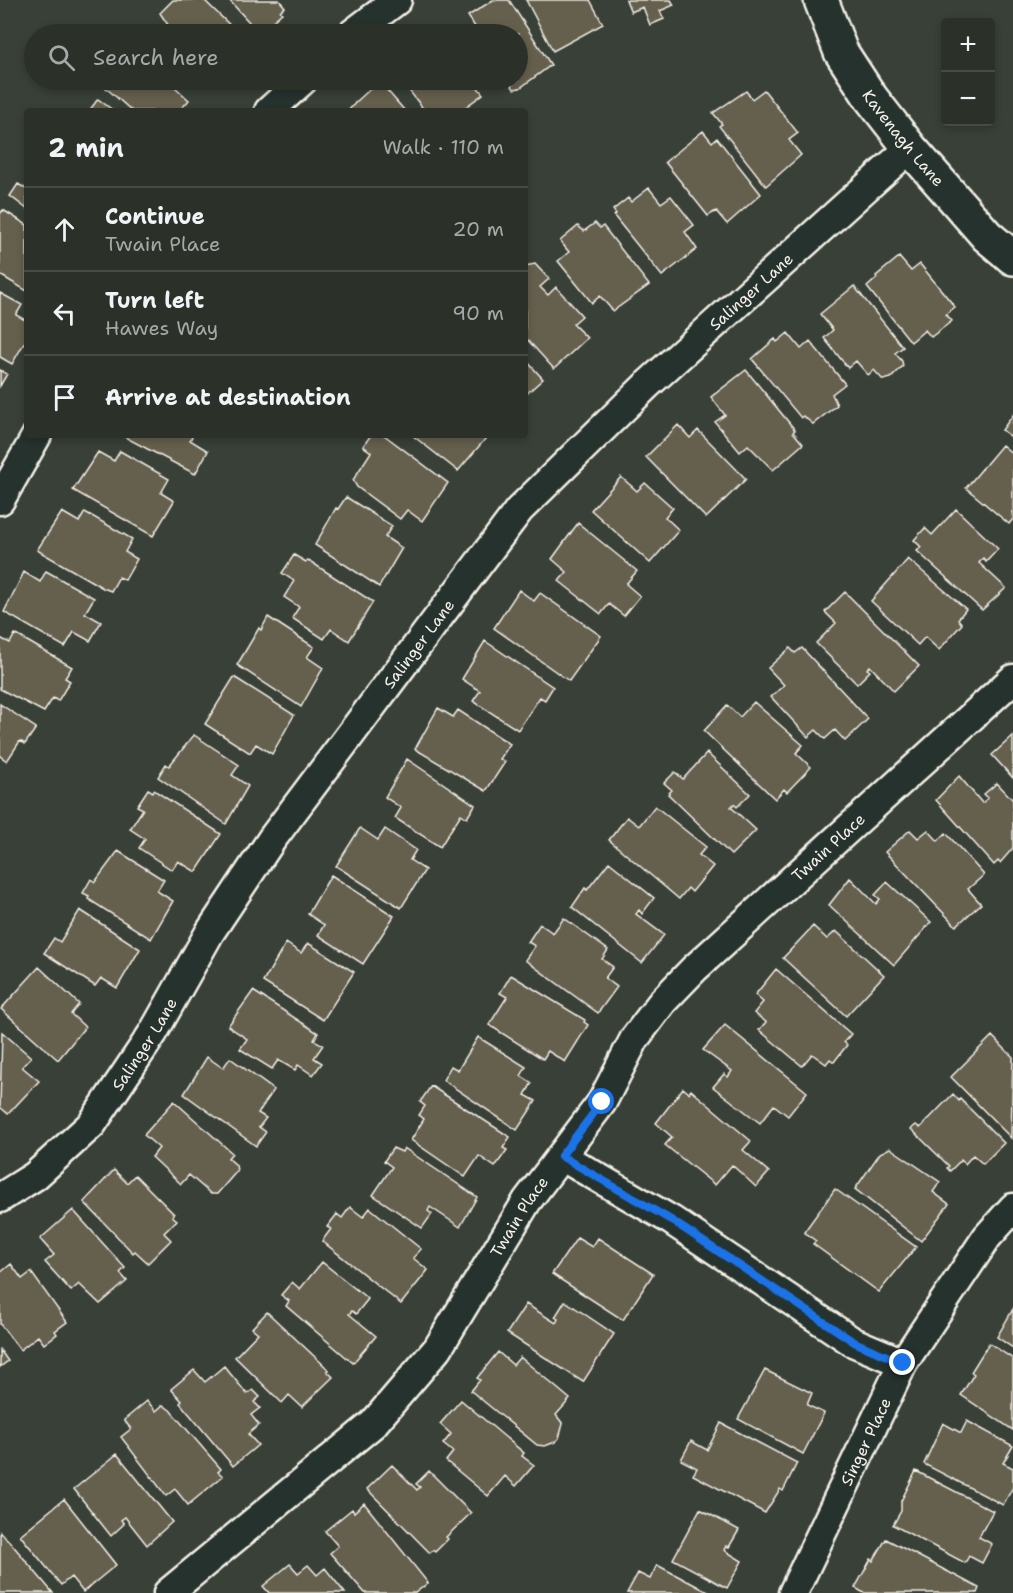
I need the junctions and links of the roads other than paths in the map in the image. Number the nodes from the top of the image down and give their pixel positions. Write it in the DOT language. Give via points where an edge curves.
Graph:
graph roads {
  1 [pos="397,0"];
  2 [pos="821,0"];
  3 [pos="365,24"];
  4 [pos="292,90"];
  5 [pos="272,108"];
  6 [pos="910,148"];
  7 [pos="1013,258"];
  8 [pos="35,438"];
  9 [pos="0,500"];
  10 [pos="1013,679"];
  11 [pos="561,1156"];
  12 [pos="0,1198"];
  13 [pos="1013,1208"];
  14 [pos="903,1363"];
  15 [pos="168,1593"];
  16 [pos="793,1593"];
  1 -- 3 [label="street"];
  2 -- 6 [label="main road, Kavenagh Lane" via="841,52"];
  4 -- 5 [label="street"];
  6 -- 7 [label="main road, Kavenagh Lane" via="987,236"];
  6 -- 12 [label="street, Salinger Lane" via="648,384 519,510 272,839 92,1124 35,1176"];
  8 -- 9 [label="street"];
  10 -- 11 [label="street, Twain Place" via="663,1001 635,1038 602,1102"];
  11 -- 14 [label="street" via="671,1220 854,1342"];
  11 -- 15 [label="street, Twain Place" via="527,1201 438,1348 373,1424"];
  13 -- 14 [label="street, Singer Place" via="987,1237"];
  14 -- 16 [label="street, Singer Place"];
}
